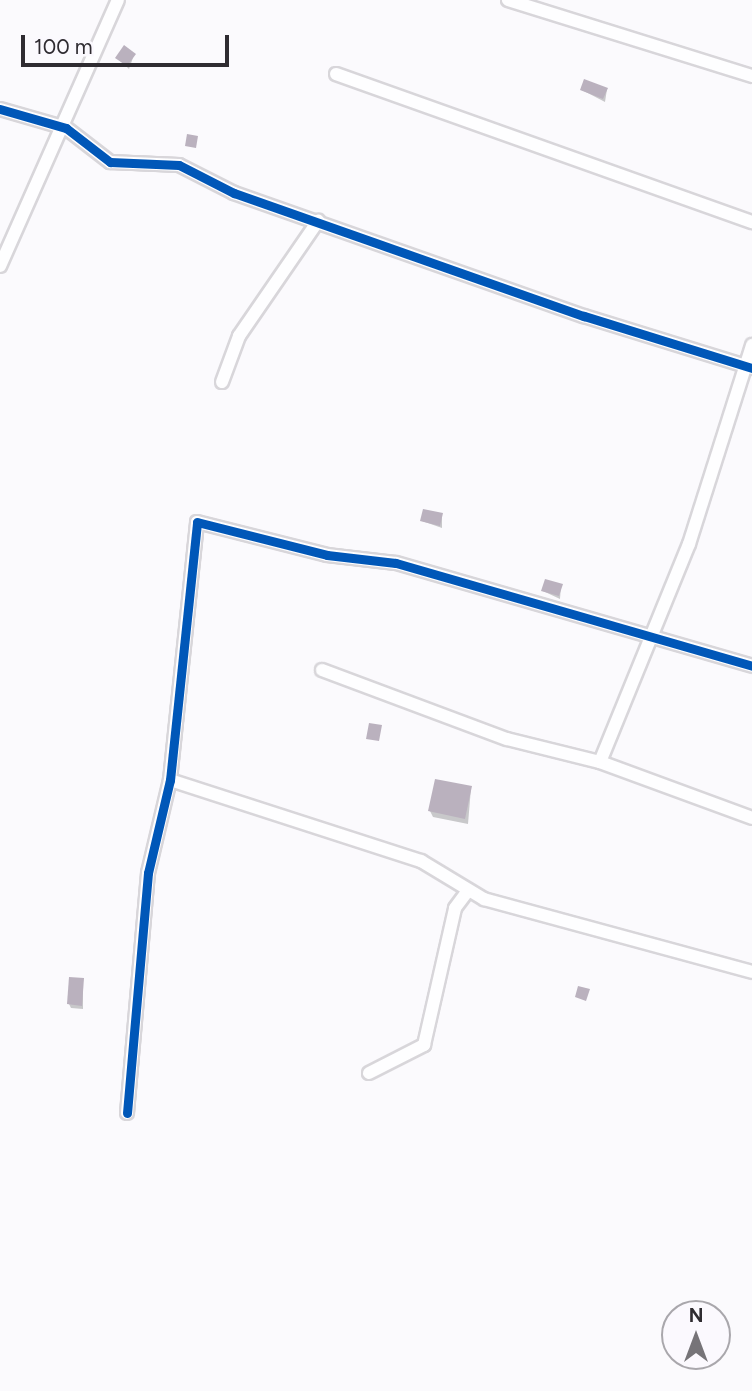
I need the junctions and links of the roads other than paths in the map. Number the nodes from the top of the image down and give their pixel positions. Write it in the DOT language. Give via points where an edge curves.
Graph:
graph roads {
  1 [pos="118,0"];
  2 [pos="508,0"];
  3 [pos="336,74"];
  4 [pos="752,76"];
  5 [pos="0,109"];
  6 [pos="66,128"];
  7 [pos="318,221"];
  8 [pos="752,222"];
  9 [pos="0,266"];
  10 [pos="752,345"];
  11 [pos="749,367"];
  12 [pos="222,382"];
  13 [pos="652,633"];
  14 [pos="752,666"];
  15 [pos="322,670"];
  16 [pos="600,762"];
  17 [pos="170,780"];
  18 [pos="752,818"];
  19 [pos="468,891"];
  20 [pos="752,972"];
  21 [pos="369,1073"];
  22 [pos="127,1112"];
  1 -- 6 [label="street"];
  2 -- 4 [label="street"];
  3 -- 8 [label="street"];
  5 -- 6 [label="street"];
  6 -- 7 [label="street" via="110,162 178,165"];
  6 -- 9 [label="street"];
  7 -- 11 [label="street" via="584,316"];
  7 -- 12 [label="street" via="239,336"];
  10 -- 11 [label="street"];
  11 -- 13 [label="street" via="689,544"];
  13 -- 14 [label="street"];
  13 -- 16 [label="street"];
  13 -- 17 [label="street" via="396,563 327,555 197,522"];
  15 -- 16 [label="street" via="507,739"];
  16 -- 18 [label="street"];
  17 -- 19 [label="street" via="421,862"];
  17 -- 22 [label="street" via="148,873"];
  19 -- 20 [label="street"];
  19 -- 21 [label="street" via="455,908 424,1045"];
}
